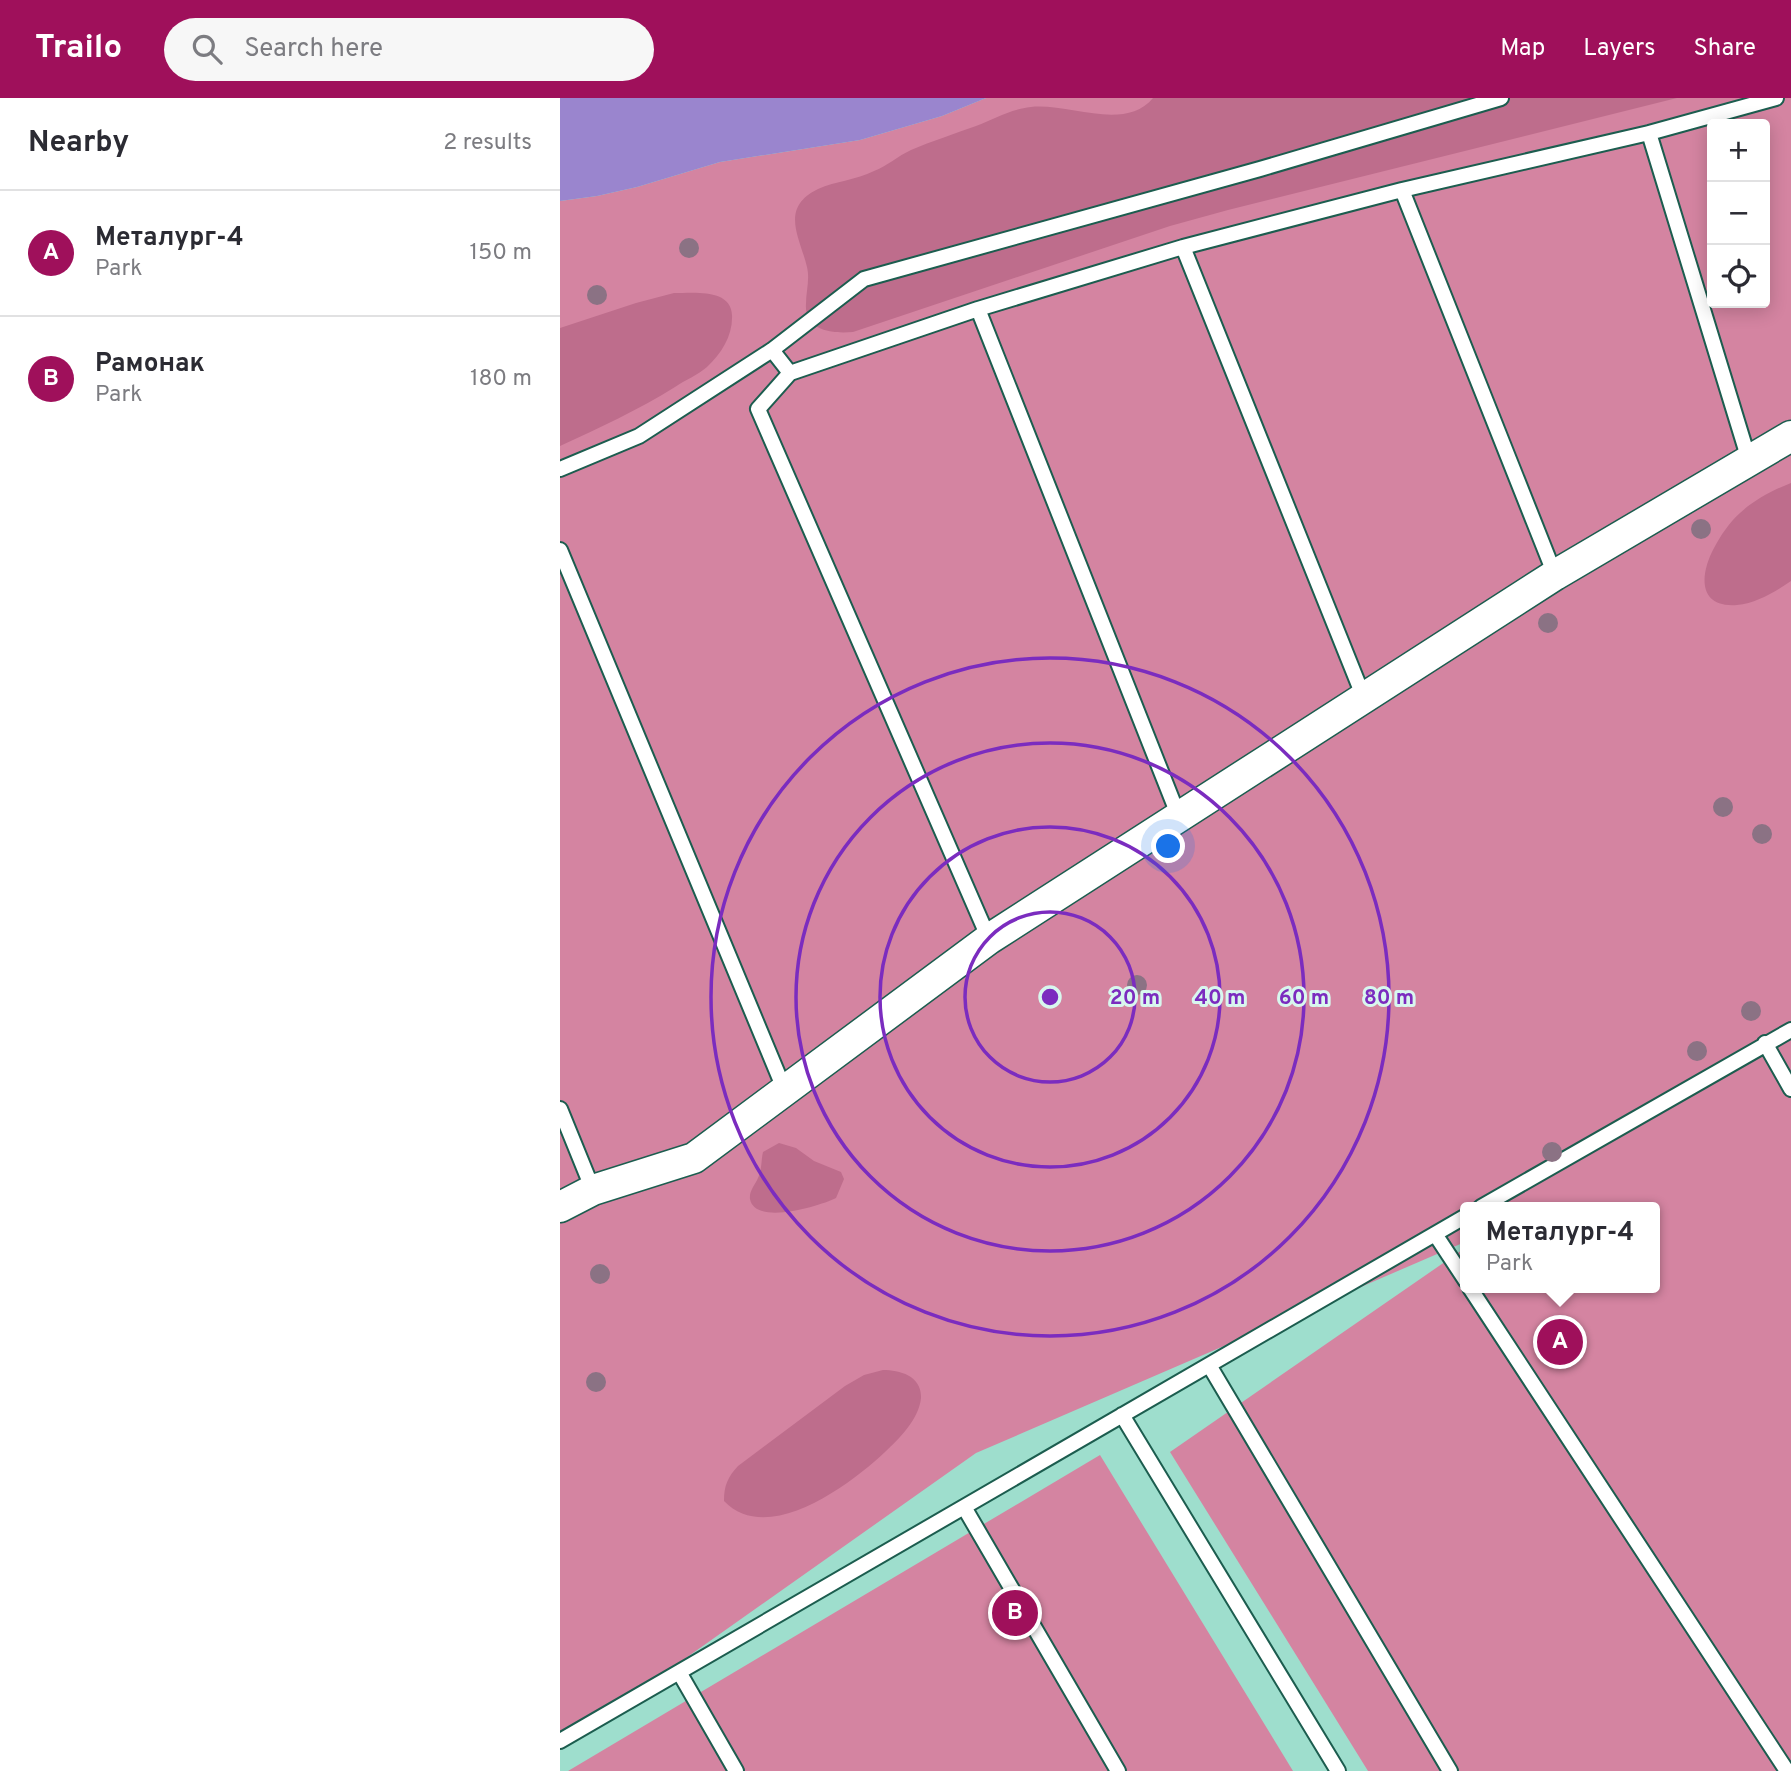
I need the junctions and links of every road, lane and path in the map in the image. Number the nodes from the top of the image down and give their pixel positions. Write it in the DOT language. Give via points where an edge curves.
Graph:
graph roads {
  1 [pos="1502,98"];
  2 [pos="1776,98"];
  3 [pos="1649,133"];
  4 [pos="1402,190"];
  5 [pos="1183,247"];
  6 [pos="978,309"];
  7 [pos="772,350"];
  8 [pos="790,373"];
  9 [pos="1791,436"];
  10 [pos="1749,460"];
  11 [pos="560,469"];
  12 [pos="560,550"];
  13 [pos="1555,575"];
  14 [pos="1364,698"];
  15 [pos="1179,817"];
  16 [pos="989,939"];
  17 [pos="1791,1030"];
  18 [pos="1765,1044"];
  19 [pos="1791,1089"];
  20 [pos="785,1091"];
  21 [pos="560,1110"];
  22 [pos="593,1190"];
  23 [pos="1490,1202"];
  24 [pos="560,1207"];
  25 [pos="1460,1219"];
  26 [pos="1435,1234"];
  27 [pos="1460,1273"];
  28 [pos="1473,1293"];
  29 [pos="1209,1365"];
  30 [pos="1122,1415"];
  31 [pos="964,1507"];
  32 [pos="679,1672"];
  33 [pos="560,1741"];
  34 [pos="736,1771"];
  35 [pos="1118,1771"];
  36 [pos="1338,1771"];
  37 [pos="1450,1771"];
  38 [pos="1787,1771"];
  1 -- 7 [label="lane" via="864,279"];
  2 -- 3 [label="lane"];
  3 -- 4 [label="lane"];
  3 -- 10 [label="lane"];
  4 -- 5 [label="lane"];
  4 -- 13 [label="lane"];
  5 -- 6 [label="lane"];
  5 -- 14 [label="lane"];
  6 -- 8 [label="lane"];
  6 -- 15 [label="lane"];
  7 -- 8 [label="lane"];
  7 -- 11 [label="lane" via="639,436"];
  8 -- 16 [label="lane" via="758,409"];
  9 -- 10 [label="street"];
  10 -- 13 [label="street"];
  12 -- 20 [label="lane"];
  13 -- 14 [label="street"];
  14 -- 15 [label="street"];
  15 -- 16 [label="street"];
  16 -- 20 [label="street"];
  17 -- 18 [label="lane"];
  18 -- 19 [label="lane"];
  18 -- 23 [label="lane"];
  20 -- 22 [label="street" via="694,1158"];
  21 -- 22 [label="lane"];
  22 -- 24 [label="street"];
  25 -- 26 [label="lane"];
  26 -- 27 [label="lane"];
  26 -- 29 [label="lane"];
  28 -- 38 [label="lane"];
  29 -- 30 [label="lane"];
  29 -- 37 [label="lane"];
  30 -- 31 [label="lane"];
  30 -- 36 [label="lane"];
  31 -- 32 [label="lane"];
  31 -- 35 [label="lane"];
  32 -- 33 [label="lane"];
  32 -- 34 [label="lane"];
}
